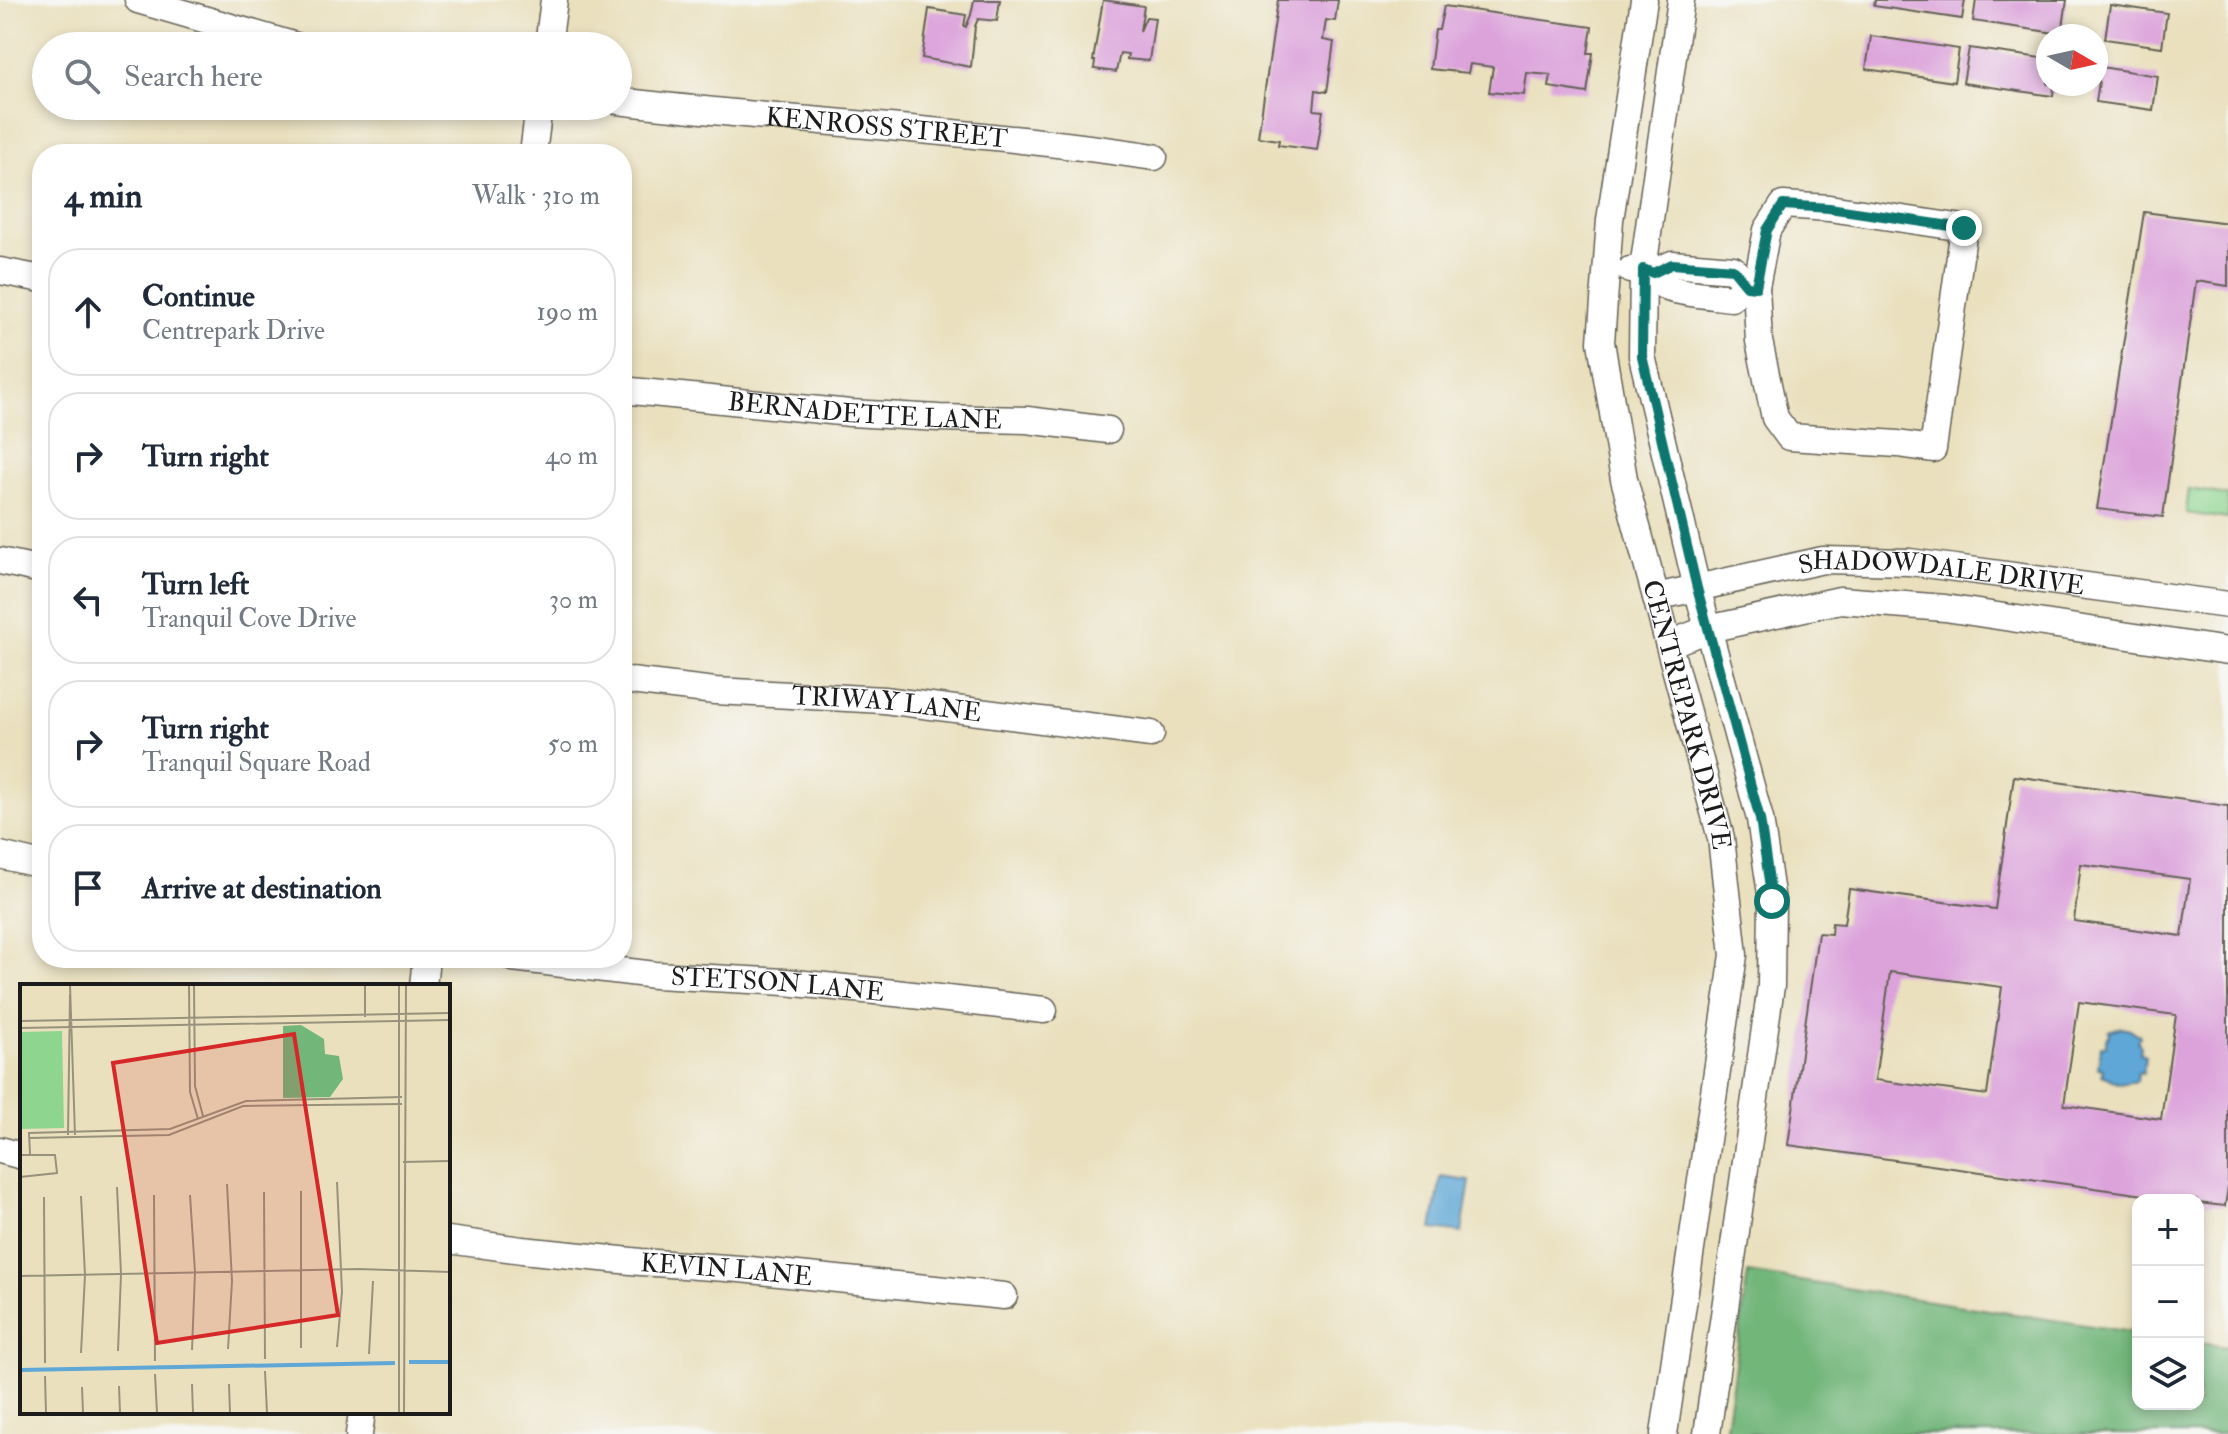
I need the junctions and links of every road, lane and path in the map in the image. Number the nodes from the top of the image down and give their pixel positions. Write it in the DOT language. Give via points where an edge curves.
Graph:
graph roads {
  1 [pos="138,0"];
  2 [pos="554,0"];
  3 [pos="1644,0"];
  4 [pos="1681,0"];
  5 [pos="248,32"];
  6 [pos="550,32"];
  7 [pos="632,103"];
  8 [pos="537,120"];
  9 [pos="534,144"];
  10 [pos="1154,157"];
  11 [pos="0,271"];
  12 [pos="1648,271"];
  13 [pos="1606,272"];
  14 [pos="32,277"];
  15 [pos="1751,286"];
  16 [pos="632,391"];
  17 [pos="1108,430"];
  18 [pos="0,561"];
  19 [pos="32,568"];
  20 [pos="2043,579"];
  21 [pos="1697,588"];
  22 [pos="1656,597"];
  23 [pos="2228,605"];
  24 [pos="2037,621"];
  25 [pos="1708,629"];
  26 [pos="1669,644"];
  27 [pos="2228,651"];
  28 [pos="632,681"];
  29 [pos="1151,734"];
  30 [pos="0,855"];
  31 [pos="32,863"];
  32 [pos="1731,931"];
  33 [pos="1772,931"];
  34 [pos="597,968"];
  35 [pos="1044,1010"];
  36 [pos="0,1150"];
  37 [pos="20,1155"];
  38 [pos="1695,1219"];
  39 [pos="1737,1223"];
  40 [pos="450,1240"];
  41 [pos="1004,1296"];
  42 [pos="362,1414"];
  43 [pos="359,1434"];
  44 [pos="1664,1434"];
  45 [pos="1707,1434"];
  1 -- 5 [label="street"];
  2 -- 6 [label="street"];
  3 -- 13 [label="street, CENTREPARK DRIVE"];
  4 -- 12 [label="street, CENTREPARK DRIVE"];
  7 -- 10 [label="street, KENROSS STREET" via="981,134"];
  8 -- 9 [label="street"];
  11 -- 14 [label="street"];
  12 -- 13 [label="street"];
  12 -- 15 [label="street" via="1666,288 1731,298"];
  12 -- 21 [label="street, CENTREPARK DRIVE" via="1642,356"];
  13 -- 22 [label="street, CENTREPARK DRIVE" via="1601,342 1624,479"];
  15 -- 15 [label="street" via="1775,418 1789,437 1933,449 1964,228 1783,205 1767,230"];
  16 -- 17 [label="street, BERNADETTE LANE" via="850,413 1027,420"];
  18 -- 19 [label="street"];
  20 -- 21 [label="street, SHADOWDALE DRIVE" via="1910,562 1823,560"];
  20 -- 23 [label="street, SHADOWDALE DRIVE"];
  20 -- 24 [label="street"];
  21 -- 22 [label="street, SHADOWDALE DRIVE"];
  21 -- 25 [label="street, CENTREPARK DRIVE"];
  22 -- 26 [label="street, CENTREPARK DRIVE"];
  24 -- 25 [label="street, SHADOWDALE DRIVE" via="1840,600"];
  24 -- 27 [label="street, SHADOWDALE DRIVE"];
  25 -- 26 [label="street, SHADOWDALE DRIVE"];
  25 -- 33 [label="street, CENTREPARK DRIVE" via="1760,819"];
  26 -- 32 [label="street, CENTREPARK DRIVE" via="1721,838"];
  28 -- 29 [label="street, TRIWAY LANE" via="884,700"];
  30 -- 31 [label="street"];
  32 -- 33 [label="street"];
  32 -- 38 [label="street, CENTREPARK DRIVE" via="1734,955"];
  33 -- 39 [label="street, CENTREPARK DRIVE" via="1771,986"];
  34 -- 35 [label="street, STETSON LANE"];
  36 -- 37 [label="street"];
  38 -- 39 [label="street"];
  38 -- 44 [label="street, CENTREPARK DRIVE"];
  39 -- 45 [label="street, CENTREPARK DRIVE"];
  40 -- 41 [label="street, KEVIN LANE"];
  42 -- 43 [label="street"];
}
